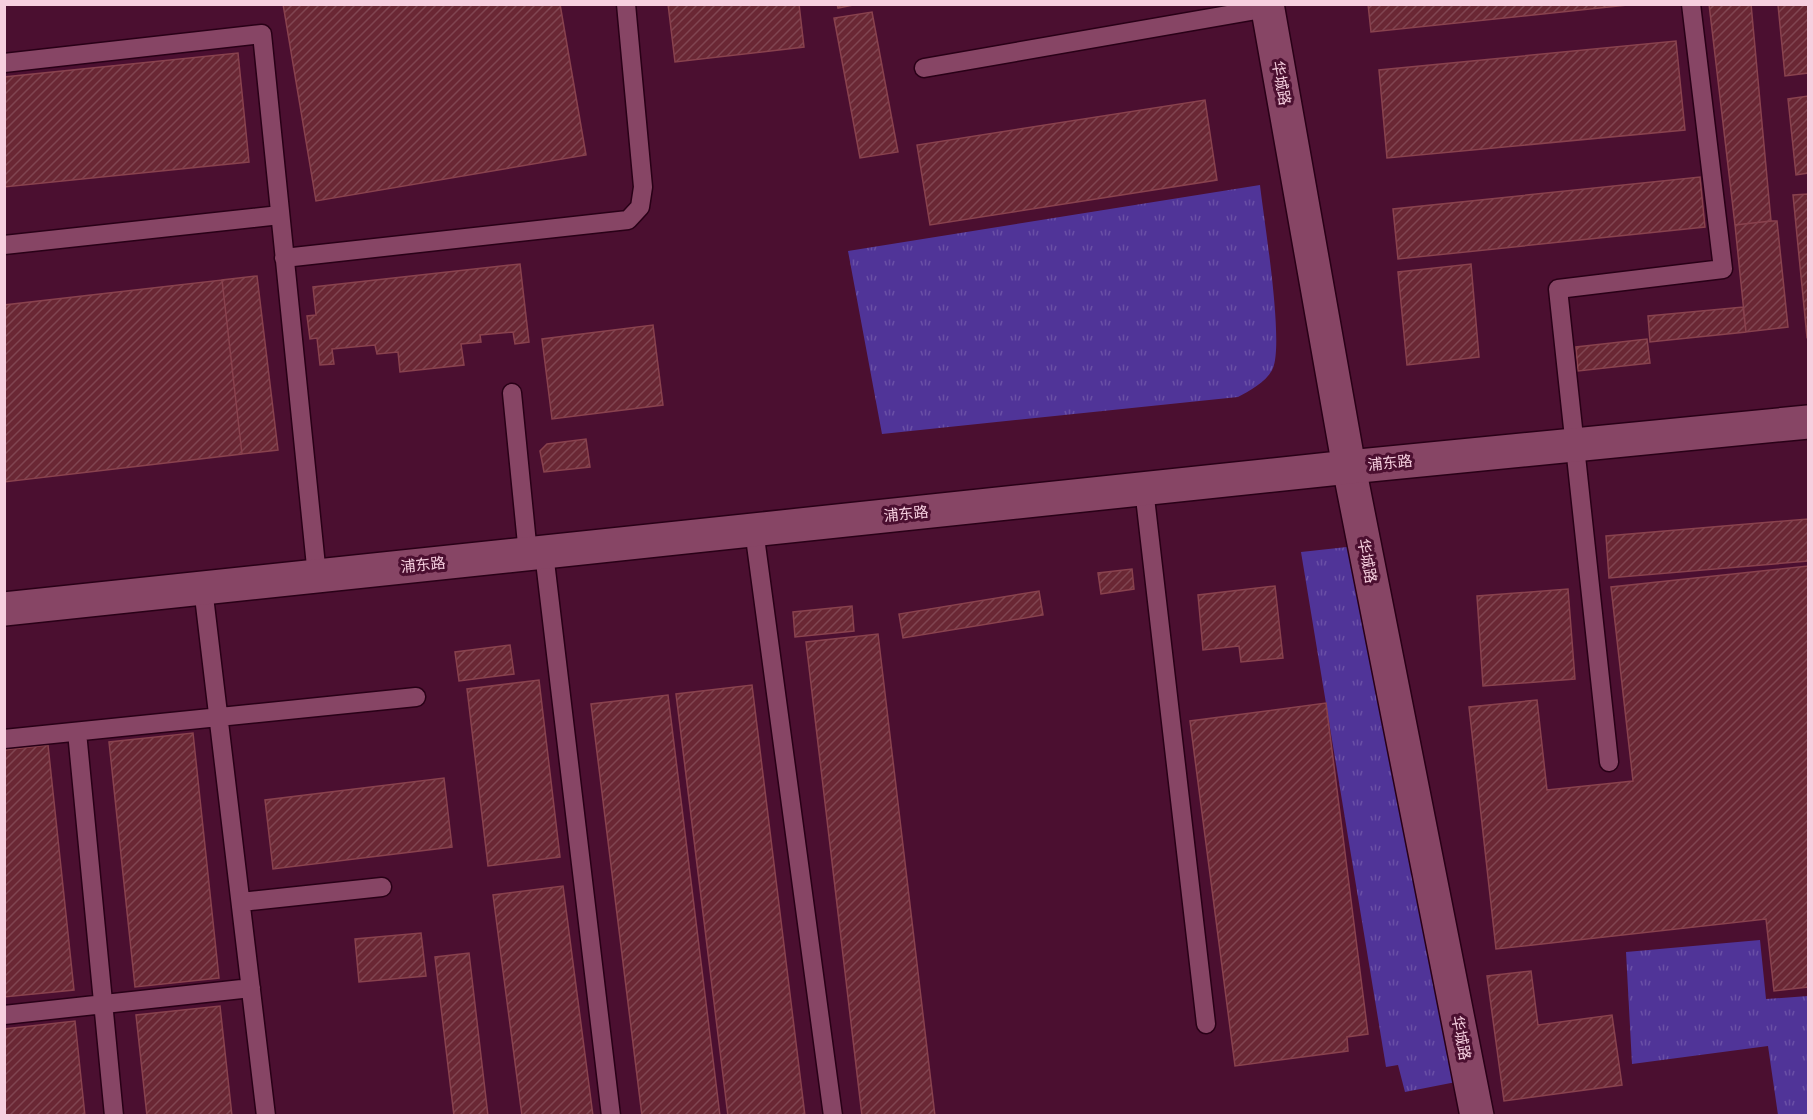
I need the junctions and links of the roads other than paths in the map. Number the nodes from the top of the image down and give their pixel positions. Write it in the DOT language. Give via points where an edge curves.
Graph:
graph roads {
  1 [pos="626,4"];
  2 [pos="1691,4"];
  3 [pos="1268,6"];
  4 [pos="4,63"];
  5 [pos="924,68"];
  6 [pos="280,214"];
  7 [pos="4,245"];
  8 [pos="284,258"];
  9 [pos="512,393"];
  10 [pos="1809,422"];
  11 [pos="1575,445"];
  12 [pos="1349,467"];
  13 [pos="1144,489"];
  14 [pos="754,530"];
  15 [pos="536,553"];
  16 [pos="316,576"];
  17 [pos="202,588"];
  18 [pos="4,609"];
  19 [pos="416,698"];
  20 [pos="218,718"];
  21 [pos="77,732"];
  22 [pos="4,739"];
  23 [pos="1609,762"];
  24 [pos="382,887"];
  25 [pos="241,902"];
  26 [pos="251,988"];
  27 [pos="104,1004"];
  28 [pos="4,1015"];
  29 [pos="1206,1024"];
  30 [pos="114,1116"];
  31 [pos="266,1116"];
  32 [pos="611,1116"];
  33 [pos="833,1116"];
  34 [pos="1477,1116"];
  1 -- 8 [label="lane" via="643,187 640,207 628,220"];
  2 -- 11 [label="lane" via="1723,269 1558,289"];
  3 -- 5 [label="lane"];
  3 -- 12 [label="street, 华城路"];
  4 -- 6 [label="lane" via="262,34"];
  6 -- 7 [label="lane"];
  6 -- 8 [label="lane"];
  8 -- 16 [label="lane"];
  9 -- 15 [label="lane"];
  10 -- 11 [label="street, 浦东路"];
  11 -- 12 [label="street, 浦东路"];
  11 -- 23 [label="lane"];
  12 -- 13 [label="street, 浦东路"];
  12 -- 34 [label="street, 华城路"];
  13 -- 14 [label="street, 浦东路"];
  13 -- 29 [label="lane"];
  14 -- 15 [label="street, 浦东路"];
  14 -- 33 [label="lane"];
  15 -- 16 [label="street, 浦东路"];
  15 -- 32 [label="lane"];
  16 -- 17 [label="street, 浦东路"];
  17 -- 18 [label="street, 浦东路"];
  17 -- 20 [label="lane"];
  19 -- 20 [label="lane"];
  20 -- 21 [label="lane"];
  20 -- 25 [label="lane"];
  21 -- 22 [label="lane"];
  21 -- 27 [label="lane"];
  24 -- 25 [label="lane"];
  25 -- 26 [label="lane"];
  26 -- 27 [label="lane"];
  26 -- 31 [label="lane"];
  27 -- 28 [label="lane"];
  27 -- 30 [label="lane"];
}
